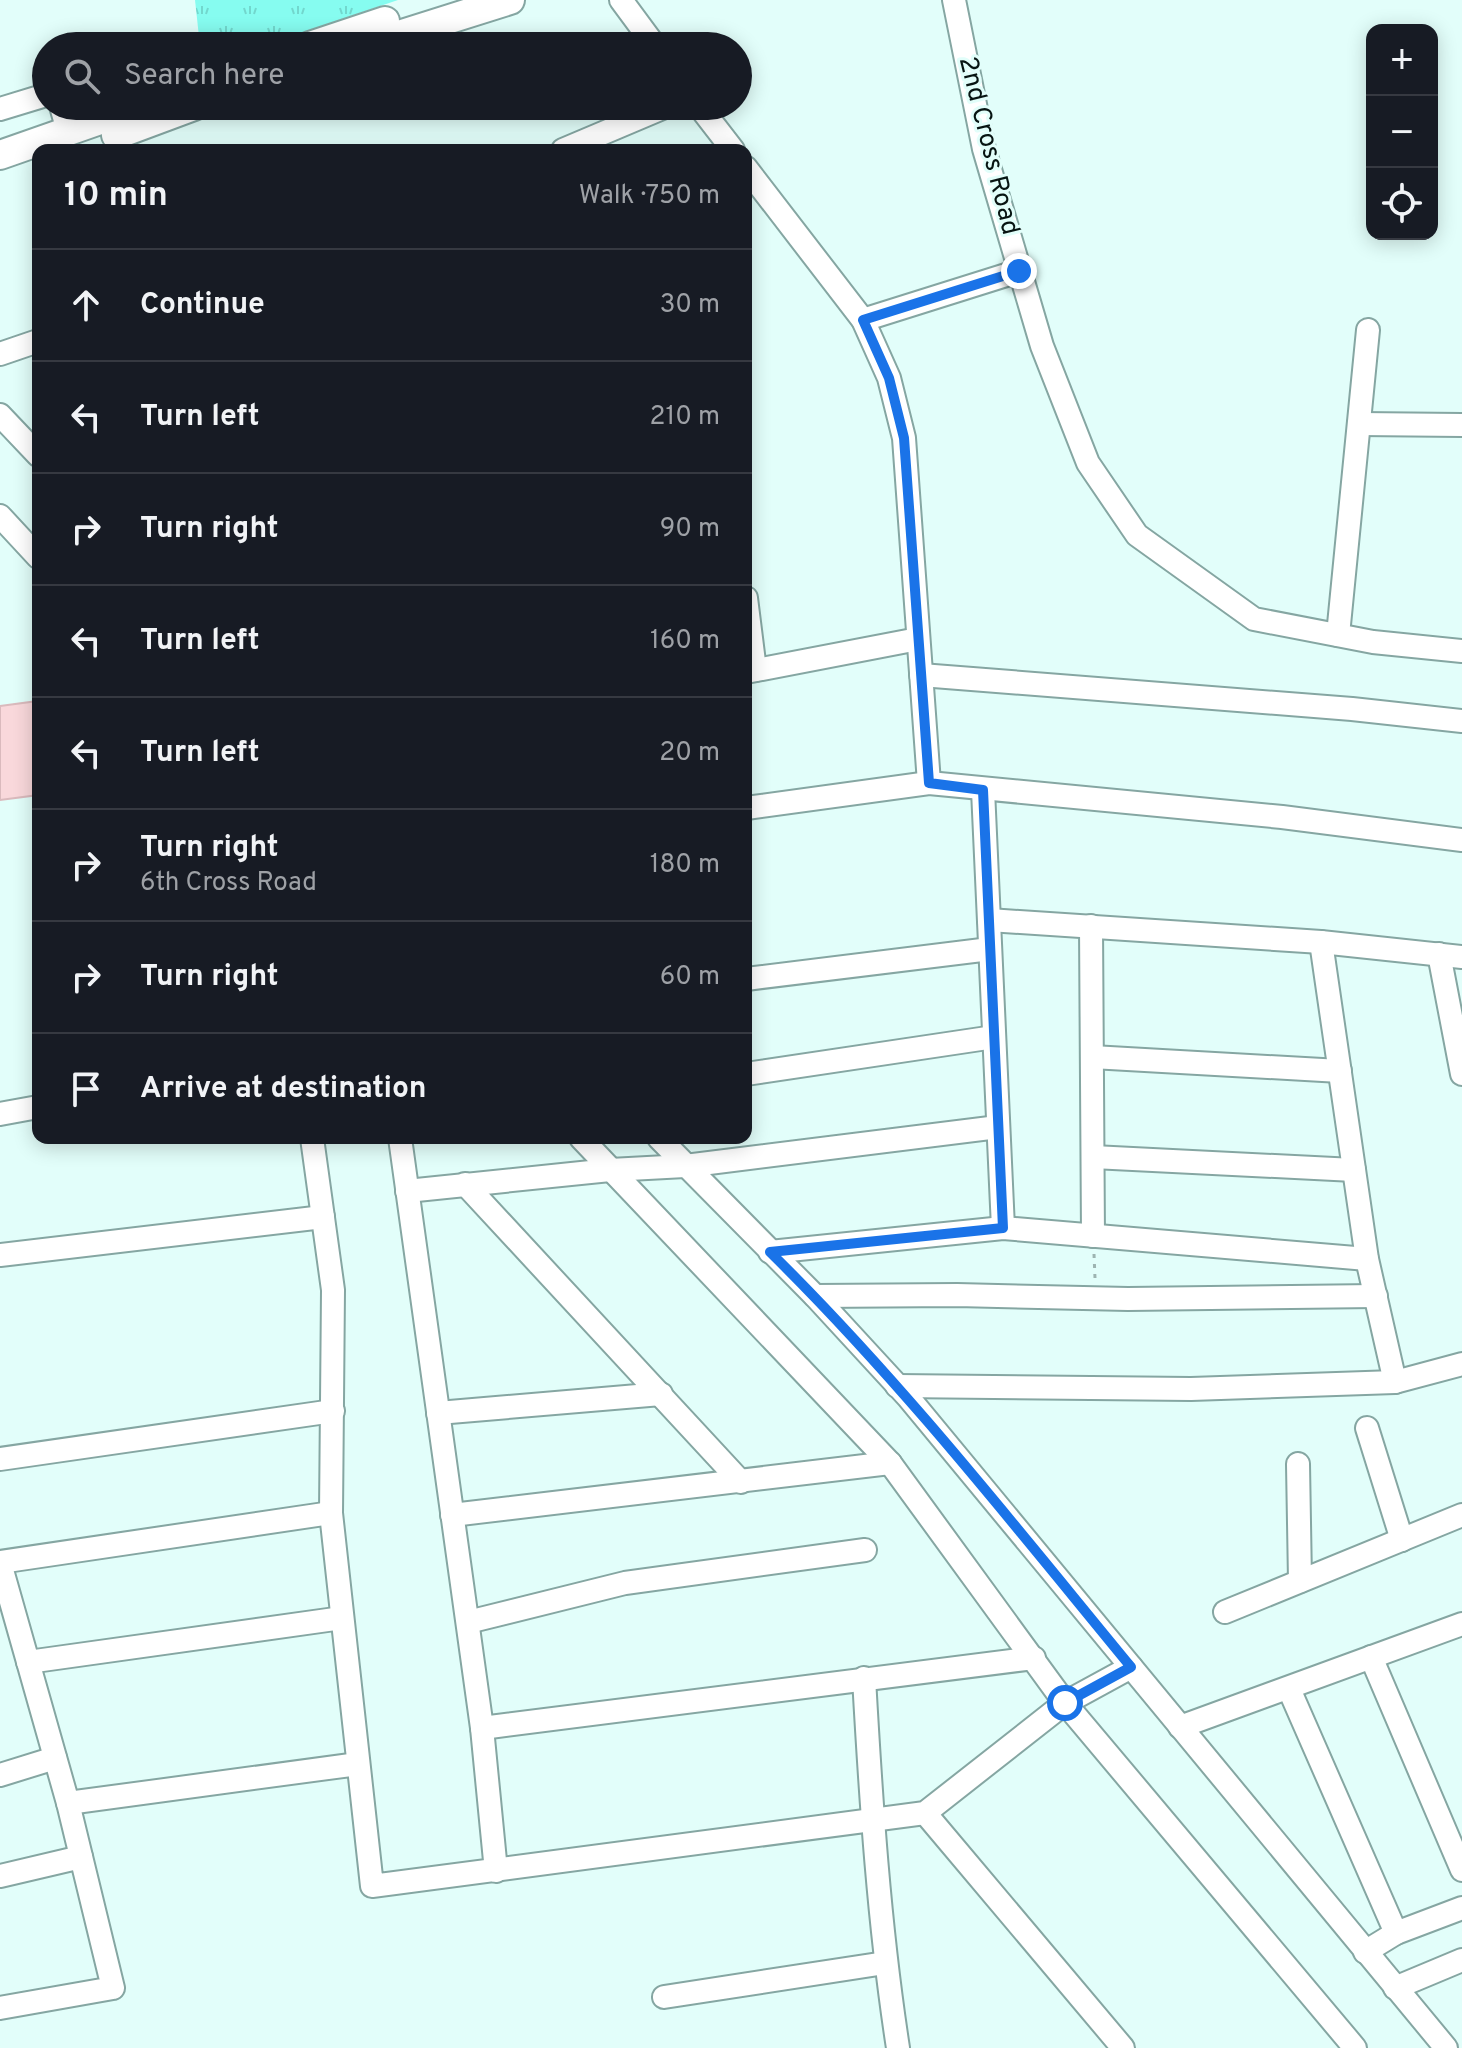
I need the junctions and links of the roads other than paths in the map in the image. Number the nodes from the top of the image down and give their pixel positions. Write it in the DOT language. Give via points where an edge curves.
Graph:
graph roads {
  1 [pos="447,0"];
  2 [pos="510,0"];
  3 [pos="621,0"];
  4 [pos="954,0"];
  5 [pos="352,32"];
  6 [pos="408,32"];
  7 [pos="645,32"];
  8 [pos="32,99"];
  9 [pos="0,109"];
  10 [pos="96,120"];
  11 [pos="117,120"];
  12 [pos="636,120"];
  13 [pos="710,120"];
  14 [pos="68,129"];
  15 [pos="583,144"];
  16 [pos="728,144"];
  17 [pos="0,155"];
  18 [pos="32,164"];
  19 [pos="0,174"];
  20 [pos="752,176"];
  21 [pos="1019,271"];
  22 [pos="863,320"];
  23 [pos="1368,330"];
  24 [pos="32,343"];
  25 [pos="0,354"];
  26 [pos="0,415"];
  27 [pos="1359,424"];
  28 [pos="1462,425"];
  29 [pos="32,443"];
  30 [pos="0,516"];
  31 [pos="32,551"];
  32 [pos="1338,635"];
  33 [pos="918,639"];
  34 [pos="1462,651"];
  35 [pos="752,671"];
  36 [pos="921,675"];
  37 [pos="1462,721"];
  38 [pos="929,783"];
  39 [pos="983,790"];
  40 [pos="752,807"];
  41 [pos="1462,840"];
  42 [pos="989,920"];
  43 [pos="1091,926"];
  44 [pos="1321,942"];
  45 [pos="990,949"];
  46 [pos="1439,954"];
  47 [pos="1462,957"];
  48 [pos="752,978"];
  49 [pos="994,1037"];
  50 [pos="1092,1057"];
  51 [pos="1340,1071"];
  52 [pos="752,1073"];
  53 [pos="1462,1074"];
  54 [pos="32,1108"];
  55 [pos="0,1114"];
  56 [pos="998,1127"];
  57 [pos="313,1144"];
  58 [pos="401,1144"];
  59 [pos="586,1144"];
  60 [pos="665,1144"];
  61 [pos="1093,1157"];
  62 [pos="685,1166"];
  63 [pos="610,1170"];
  64 [pos="1354,1170"];
  65 [pos="465,1184"];
  66 [pos="407,1191"];
  67 [pos="323,1217"];
  68 [pos="1003,1228"];
  69 [pos="1093,1236"];
  70 [pos="770,1252"];
  71 [pos="0,1255"];
  72 [pos="1367,1259"];
  73 [pos="815,1296"];
  74 [pos="1376,1296"];
  75 [pos="1462,1364"];
  76 [pos="1395,1382"];
  77 [pos="897,1386"];
  78 [pos="661,1394"];
  79 [pos="333,1411"];
  80 [pos="438,1413"];
  81 [pos="1367,1428"];
  82 [pos="0,1459"];
  83 [pos="890,1463"];
  84 [pos="1298,1464"];
  85 [pos="741,1482"];
  86 [pos="331,1513"];
  87 [pos="452,1515"];
  88 [pos="1462,1515"];
  89 [pos="1402,1540"];
  90 [pos="865,1550"];
  91 [pos="0,1562"];
  92 [pos="1300,1581"];
  93 [pos="1225,1612"];
  94 [pos="342,1618"];
  95 [pos="468,1622"];
  96 [pos="1462,1624"];
  97 [pos="1371,1657"];
  98 [pos="1034,1658"];
  99 [pos="28,1662"];
  100 [pos="1131,1667"];
  101 [pos="864,1678"];
  102 [pos="1289,1689"];
  103 [pos="1065,1703"];
  104 [pos="1180,1727"];
  105 [pos="482,1728"];
  106 [pos="55,1758"];
  107 [pos="358,1764"];
  108 [pos="0,1775"];
  109 [pos="68,1803"];
  110 [pos="925,1813"];
  111 [pos="872,1820"];
  112 [pos="81,1857"];
  113 [pos="1462,1870"];
  114 [pos="496,1871"];
  115 [pos="0,1876"];
  116 [pos="1462,1908"];
  117 [pos="1396,1933"];
  118 [pos="1365,1952"];
  119 [pos="1462,1960"];
  120 [pos="885,1963"];
  121 [pos="1395,1988"];
  122 [pos="664,1997"];
  123 [pos="0,2008"];
  124 [pos="898,2048"];
  125 [pos="1123,2048"];
  126 [pos="1355,2048"];
  127 [pos="1446,2048"];
  1 -- 5 [label="main road"];
  2 -- 6 [label="main road"];
  3 -- 7 [label="street"];
  4 -- 21 [label="street, 2nd Cross Road" via="984,149"];
  8 -- 9 [label="street"];
  10 -- 14 [label="main road"];
  11 -- 14 [label="main road"];
  12 -- 15 [label="street"];
  13 -- 16 [label="street"];
  14 -- 17 [label="main road"];
  18 -- 19 [label="main road"];
  20 -- 22 [label="street"];
  21 -- 22 [label="street"];
  21 -- 32 [label="street, 2nd Cross Road" via="1088,463 1137,535 1254,619"];
  22 -- 33 [label="street" via="889,378 904,438"];
  23 -- 27 [label="street"];
  24 -- 25 [label="street"];
  26 -- 29 [label="street"];
  27 -- 28 [label="street"];
  27 -- 32 [label="street"];
  30 -- 31 [label="street"];
  32 -- 34 [label="street, 2nd Cross Road"];
  33 -- 35 [label="street"];
  33 -- 36 [label="street"];
  36 -- 37 [label="street"];
  36 -- 38 [label="street"];
  38 -- 39 [label="street"];
  38 -- 40 [label="street"];
  39 -- 41 [label="street" via="1282,817"];
  39 -- 42 [label="street"];
  42 -- 43 [label="street"];
  42 -- 45 [label="street"];
  43 -- 44 [label="street"];
  43 -- 50 [label="street"];
  44 -- 46 [label="street"];
  44 -- 51 [label="street"];
  45 -- 48 [label="street"];
  45 -- 49 [label="street"];
  46 -- 47 [label="street"];
  46 -- 53 [label="street"];
  49 -- 52 [label="street"];
  49 -- 56 [label="street"];
  50 -- 51 [label="street"];
  50 -- 61 [label="street"];
  51 -- 64 [label="street"];
  54 -- 55 [label="street"];
  56 -- 62 [label="street"];
  56 -- 68 [label="street"];
  57 -- 67 [label="street"];
  58 -- 66 [label="street"];
  59 -- 63 [label="street"];
  60 -- 62 [label="street"];
  61 -- 64 [label="street"];
  61 -- 69 [label="street"];
  62 -- 63 [label="street"];
  62 -- 70 [label="street"];
  63 -- 65 [label="street"];
  63 -- 83 [label="street"];
  64 -- 72 [label="street"];
  65 -- 66 [label="street"];
  65 -- 78 [label="street"];
  66 -- 80 [label="street"];
  67 -- 71 [label="street"];
  67 -- 79 [label="street" via="333,1290"];
  68 -- 69 [label="street"];
  68 -- 70 [label="street"];
  69 -- 72 [label="street"];
  70 -- 73 [label="street"];
  72 -- 74 [label="street"];
  73 -- 74 [label="street"];
  73 -- 77 [label="street"];
  74 -- 76 [label="street"];
  75 -- 76 [label="street"];
  76 -- 77 [label="street" via="1191,1389"];
  77 -- 100 [label="street"];
  78 -- 80 [label="street"];
  78 -- 85 [label="street"];
  79 -- 82 [label="street"];
  79 -- 86 [label="street"];
  80 -- 87 [label="street"];
  81 -- 89 [label="street"];
  83 -- 85 [label="street"];
  83 -- 98 [label="street"];
  84 -- 92 [label="street"];
  85 -- 87 [label="street"];
  86 -- 91 [label="street"];
  86 -- 94 [label="street"];
  87 -- 95 [label="street"];
  88 -- 89 [label="street"];
  89 -- 92 [label="street"];
  90 -- 95 [label="street" via="625,1583"];
  91 -- 99 [label="street"];
  92 -- 93 [label="street"];
  94 -- 99 [label="street"];
  94 -- 107 [label="street"];
  95 -- 105 [label="street"];
  96 -- 97 [label="street"];
  97 -- 102 [label="street"];
  97 -- 113 [label="street"];
  98 -- 101 [label="street"];
  98 -- 103 [label="street"];
  99 -- 106 [label="street"];
  100 -- 103 [label="street"];
  100 -- 104 [label="street"];
  101 -- 105 [label="street"];
  101 -- 111 [label="street"];
  102 -- 104 [label="street"];
  102 -- 117 [label="street"];
  103 -- 110 [label="street"];
  103 -- 126 [label="street"];
  104 -- 118 [label="street"];
  105 -- 114 [label="street"];
  106 -- 108 [label="street"];
  106 -- 109 [label="street"];
  107 -- 109 [label="street"];
  107 -- 114 [label="street" via="372,1886"];
  109 -- 112 [label="street"];
  110 -- 111 [label="street"];
  110 -- 125 [label="street"];
  111 -- 114 [label="street"];
  111 -- 120 [label="street"];
  112 -- 115 [label="street"];
  112 -- 123 [label="street" via="113,1988"];
  116 -- 117 [label="street"];
  117 -- 118 [label="street"];
  118 -- 121 [label="street"];
  119 -- 121 [label="street"];
  120 -- 122 [label="street"];
  120 -- 124 [label="street"];
  121 -- 127 [label="street"];
}
